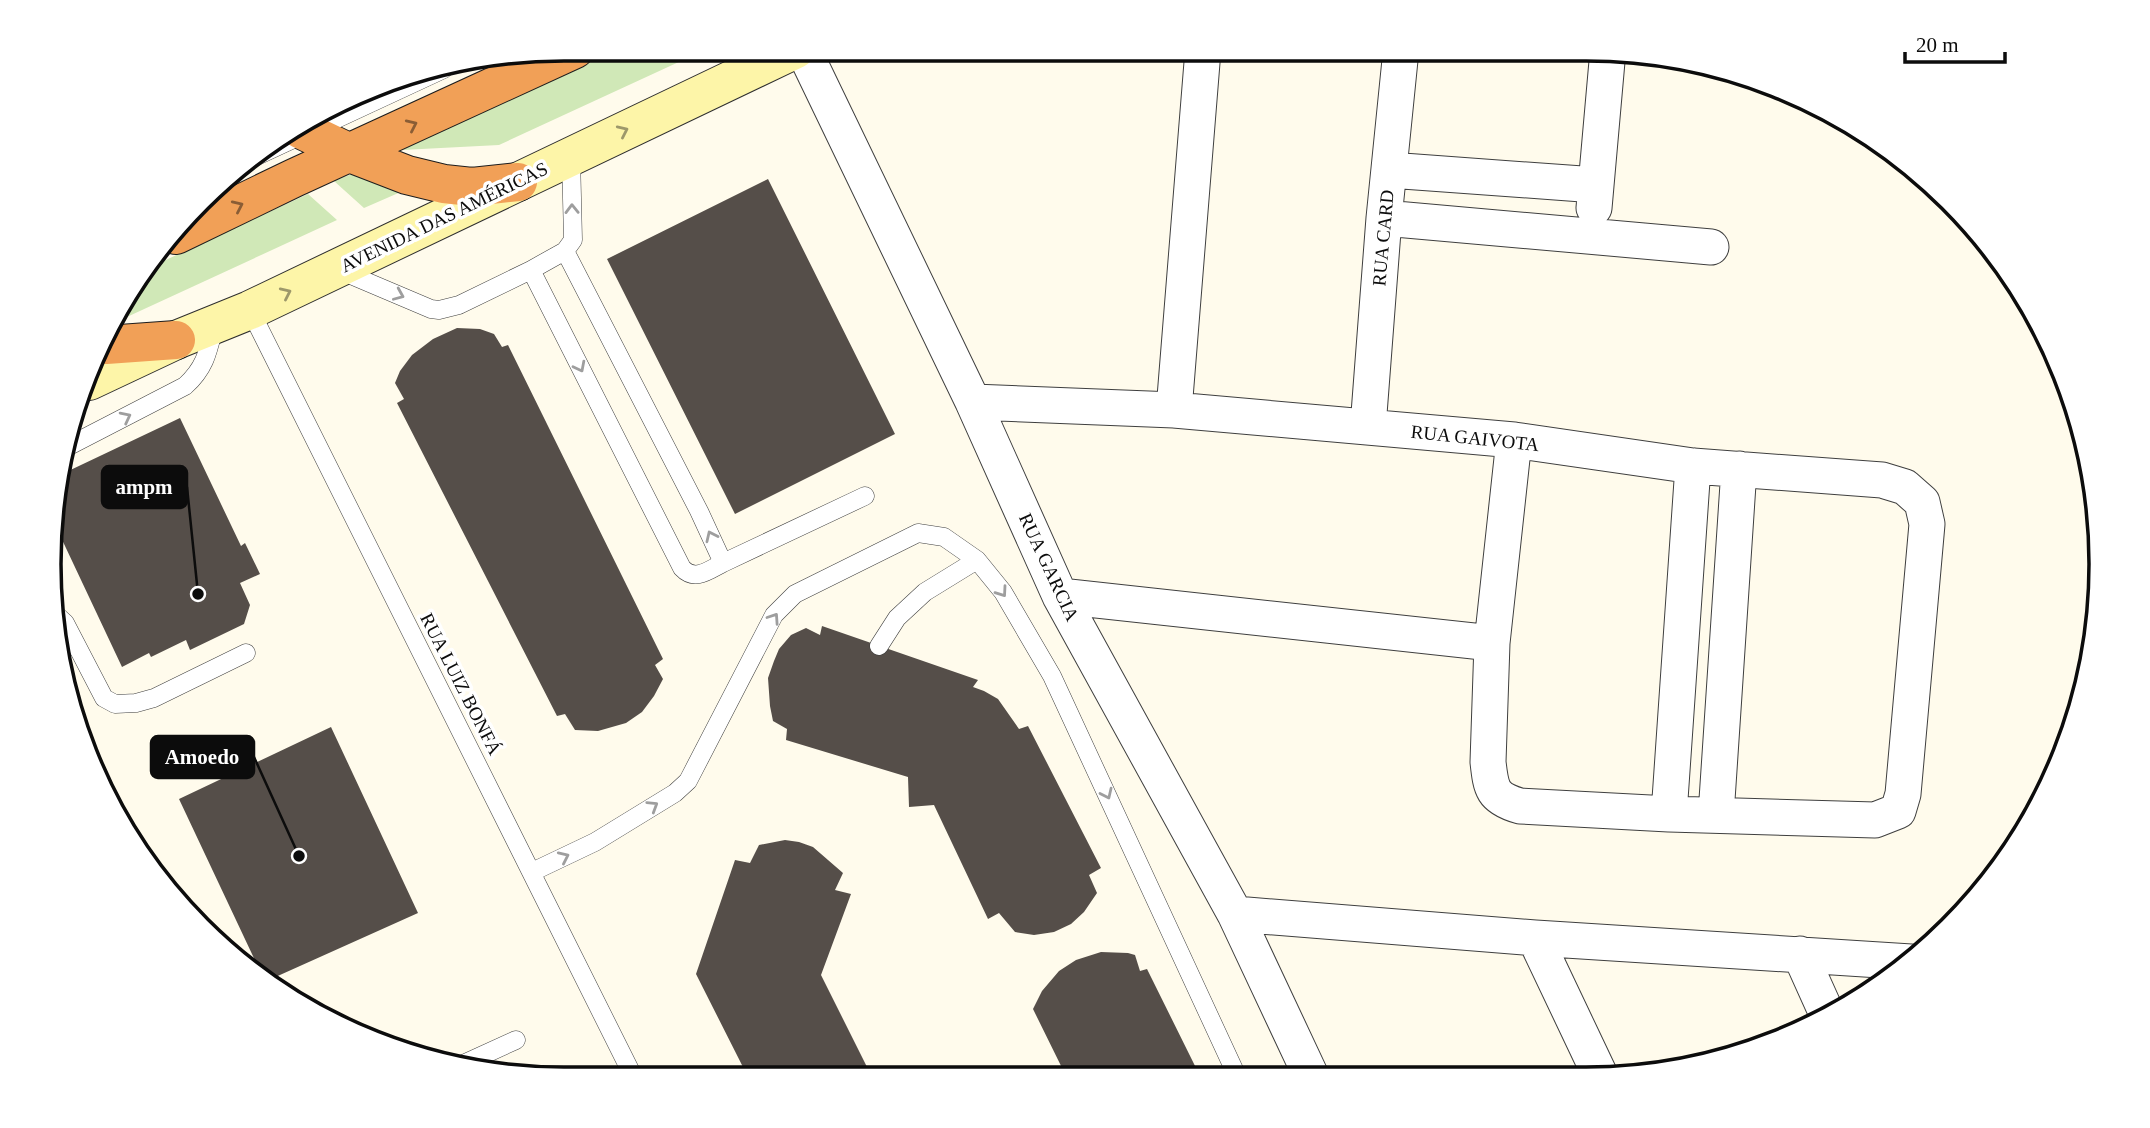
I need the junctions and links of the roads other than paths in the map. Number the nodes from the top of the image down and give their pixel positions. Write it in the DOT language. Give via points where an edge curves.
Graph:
graph roads {
  1 [pos="548,61"];
  2 [pos="771,61"];
  3 [pos="809,61"];
  4 [pos="1202,61"];
  5 [pos="1400,61"];
  6 [pos="1607,62"];
  7 [pos="397,90"];
  8 [pos="327,121"];
  9 [pos="306,133"];
  10 [pos="350,153"];
  11 [pos="571,156"];
  12 [pos="1389,170"];
  13 [pos="518,182"];
  14 [pos="1596,185"];
  15 [pos="1384,218"];
  16 [pos="191,228"];
  17 [pos="1591,236"];
  18 [pos="1711,247"];
  19 [pos="565,251"];
  20 [pos="336,269"];
  21 [pos="531,270"];
  22 [pos="250,310"];
  23 [pos="214,324"];
  24 [pos="176,340"];
  25 [pos="112,345"];
  26 [pos="98,377"];
  27 [pos="973,402"];
  28 [pos="1174,410"];
  29 [pos="1368,427"];
  30 [pos="1514,440"];
  31 [pos="76,441"];
  32 [pos="1693,466"];
  33 [pos="1739,469"];
  34 [pos="865,496"];
  35 [pos="977,560"];
  36 [pos="723,563"];
  37 [pos="1060,596"];
  38 [pos="65,623"];
  39 [pos="1492,643"];
  40 [pos="879,646"];
  41 [pos="246,653"];
  42 [pos="1669,814"];
  43 [pos="1716,815"];
  44 [pos="532,872"];
  45 [pos="1235,914"];
  46 [pos="1535,938"];
  47 [pos="1800,954"];
  48 [pos="1895,961"];
  49 [pos="1824,1006"];
  50 [pos="516,1041"];
  51 [pos="476,1059"];
  52 [pos="629,1067"];
  53 [pos="1233,1067"];
  54 [pos="1307,1067"];
  55 [pos="1596,1067"];
  10 -- 1 [label="highway, one-way"];
  11 -- 2 [label="main road, AVENIDA DAS AMÉRICAS, one-way"];
  3 -- 27 [label="street, RUA GARCIA"];
  4 -- 28 [label="street"];
  5 -- 12 [label="street, RUA CARD"];
  6 -- 14 [label="street"];
  7 -- 8 [label="lane"];
  9 -- 10 [label="highway"];
  10 -- 13 [label="highway" via="444,184 472,187"];
  16 -- 10 [label="highway, one-way"];
  11 -- 13 [label="main road, AVENIDA DAS AMÉRICAS"];
  19 -- 11 [label="lane, one-way" via="573,240"];
  12 -- 14 [label="street"];
  12 -- 15 [label="street, RUA CARD"];
  13 -- 20 [label="main road, AVENIDA DAS AMÉRICAS"];
  14 -- 17 [label="street"];
  15 -- 17 [label="street"];
  15 -- 29 [label="street, RUA CARD"];
  17 -- 18 [label="street"];
  19 -- 21 [label="lane"];
  36 -- 19 [label="lane, one-way"];
  20 -- 21 [label="lane, one-way" via="439,310"];
  22 -- 20 [label="main road, AVENIDA DAS AMÉRICAS, one-way"];
  21 -- 36 [label="lane, one-way" via="681,568 694,576"];
  22 -- 23 [label="main road, AVENIDA DAS AMÉRICAS"];
  22 -- 44 [label="lane, RUA LUIZ BONFÁ"];
  23 -- 24 [label="main road, AVENIDA DAS AMÉRICAS"];
  31 -- 23 [label="lane, one-way" via="185,386 206,358"];
  24 -- 25 [label="highway"];
  24 -- 26 [label="main road, AVENIDA DAS AMÉRICAS"];
  27 -- 28 [label="street, RUA GAIVOTA"];
  27 -- 37 [label="street, RUA GARCIA"];
  28 -- 29 [label="street, RUA GAIVOTA"];
  29 -- 30 [label="street, RUA GAIVOTA"];
  30 -- 32 [label="street, RUA GAIVOTA"];
  30 -- 39 [label="street"];
  32 -- 33 [label="street, RUA GAIVOTA"];
  32 -- 42 [label="street"];
  33 -- 43 [label="street"];
  33 -- 43 [label="street, RUA GAIVOTA" via="1882,480 1905,487 1922,502 1927,524 1898,811 1875,820"];
  34 -- 36 [label="lane"];
  35 -- 40 [label="lane" via="925,592 897,618"];
  44 -- 35 [label="lane, one-way" via="595,842 688,781 774,615 795,594 918,533 944,537"];
  35 -- 53 [label="lane, one-way" via="1003,592 1052,676"];
  37 -- 39 [label="street"];
  37 -- 45 [label="street, RUA GARCIA"];
  38 -- 41 [label="lane" via="104,698 115,704 154,698"];
  39 -- 42 [label="street" via="1488,762 1494,792 1504,802 1520,807"];
  42 -- 43 [label="street"];
  44 -- 52 [label="lane, RUA LUIZ BONFÁ"];
  45 -- 46 [label="street"];
  45 -- 54 [label="street, RUA GARCIA"];
  46 -- 47 [label="street"];
  46 -- 55 [label="street"];
  47 -- 48 [label="street"];
  47 -- 49 [label="street"];
  50 -- 51 [label="lane"];
}
